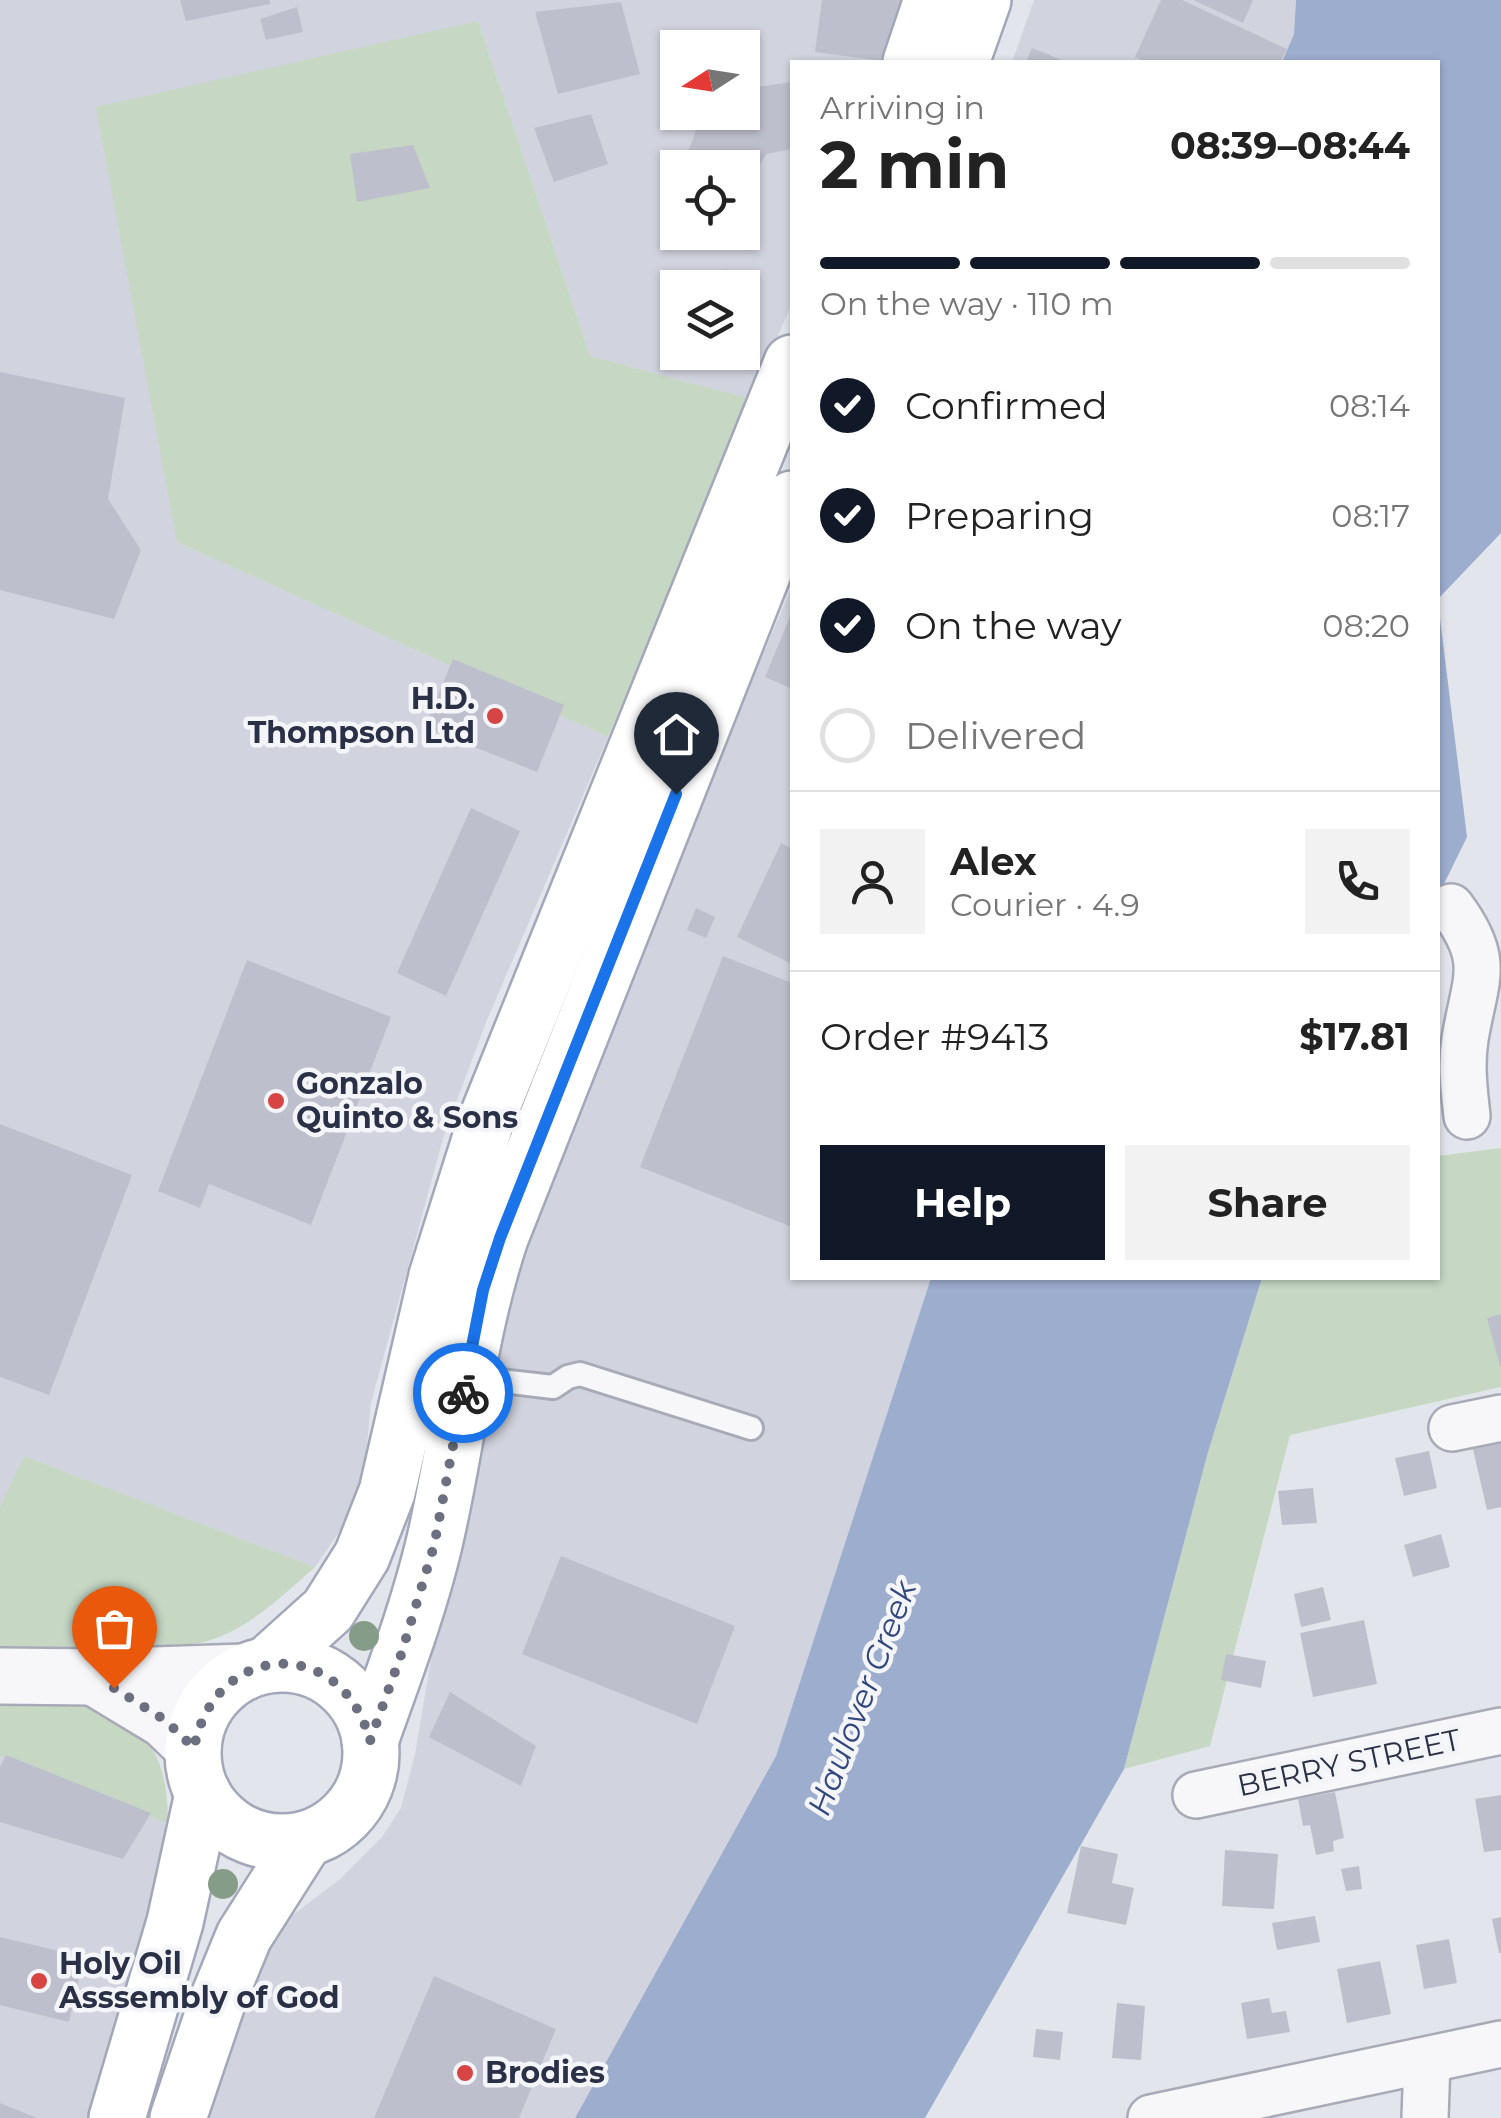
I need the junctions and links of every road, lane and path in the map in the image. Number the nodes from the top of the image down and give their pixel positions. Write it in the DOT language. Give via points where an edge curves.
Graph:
graph roads {
  1 [pos="932,0"];
  2 [pos="983,0"];
  3 [pos="913,60"];
  4 [pos="961,60"];
  5 [pos="790,369"];
  6 [pos="790,504"];
  7 [pos="1451,907"];
  8 [pos="1468,1116"];
  9 [pos="466,1377"];
  10 [pos="1501,1418"];
  11 [pos="751,1428"];
  12 [pos="1452,1428"];
  13 [pos="256,1668"];
  14 [pos="0,1676"];
  15 [pos="94,1677"];
  16 [pos="1501,1731"];
  17 [pos="370,1741"];
  18 [pos="198,1770"];
  19 [pos="1196,1795"];
  20 [pos="305,1840"];
  21 [pos="1501,2044"];
  22 [pos="1426,2061"];
  23 [pos="117,2118"];
  24 [pos="178,2118"];
  25 [pos="1150,2118"];
  26 [pos="1425,2118"];
  1 -- 3 [label="main road"];
  2 -- 4 [label="main road"];
  5 -- 13 [label="main road" via="486,1122 436,1276 388,1492 362,1556 328,1610"];
  6 -- 9 [label="main road" via="500,1238"];
  7 -- 8 [label="street" via="1470,932 1478,960 1464,1042"];
  9 -- 11 [label="lane" via="552,1387 580,1374"];
  9 -- 17 [label="main road" via="434,1546"];
  10 -- 12 [label="street"];
  13 -- 15 [label="street"];
  13 -- 17 [label="main road" via="292,1664 322,1673 346,1690 364,1716"];
  13 -- 18 [label="main road" via="209,1702 198,1724"];
  14 -- 15 [label="street"];
  15 -- 18 [label="street" via="165,1720"];
  16 -- 19 [label="street, BERRY STREET"];
  17 -- 20 [label="main road" via="363,1792 329,1830"];
  18 -- 20 [label="main road" via="221,1818 246,1835 275,1843"];
  18 -- 23 [label="main road" via="175,1922"];
  20 -- 24 [label="main road" via="244,1936"];
  21 -- 22 [label="street"];
  22 -- 25 [label="street"];
  22 -- 26 [label="street"];
}
